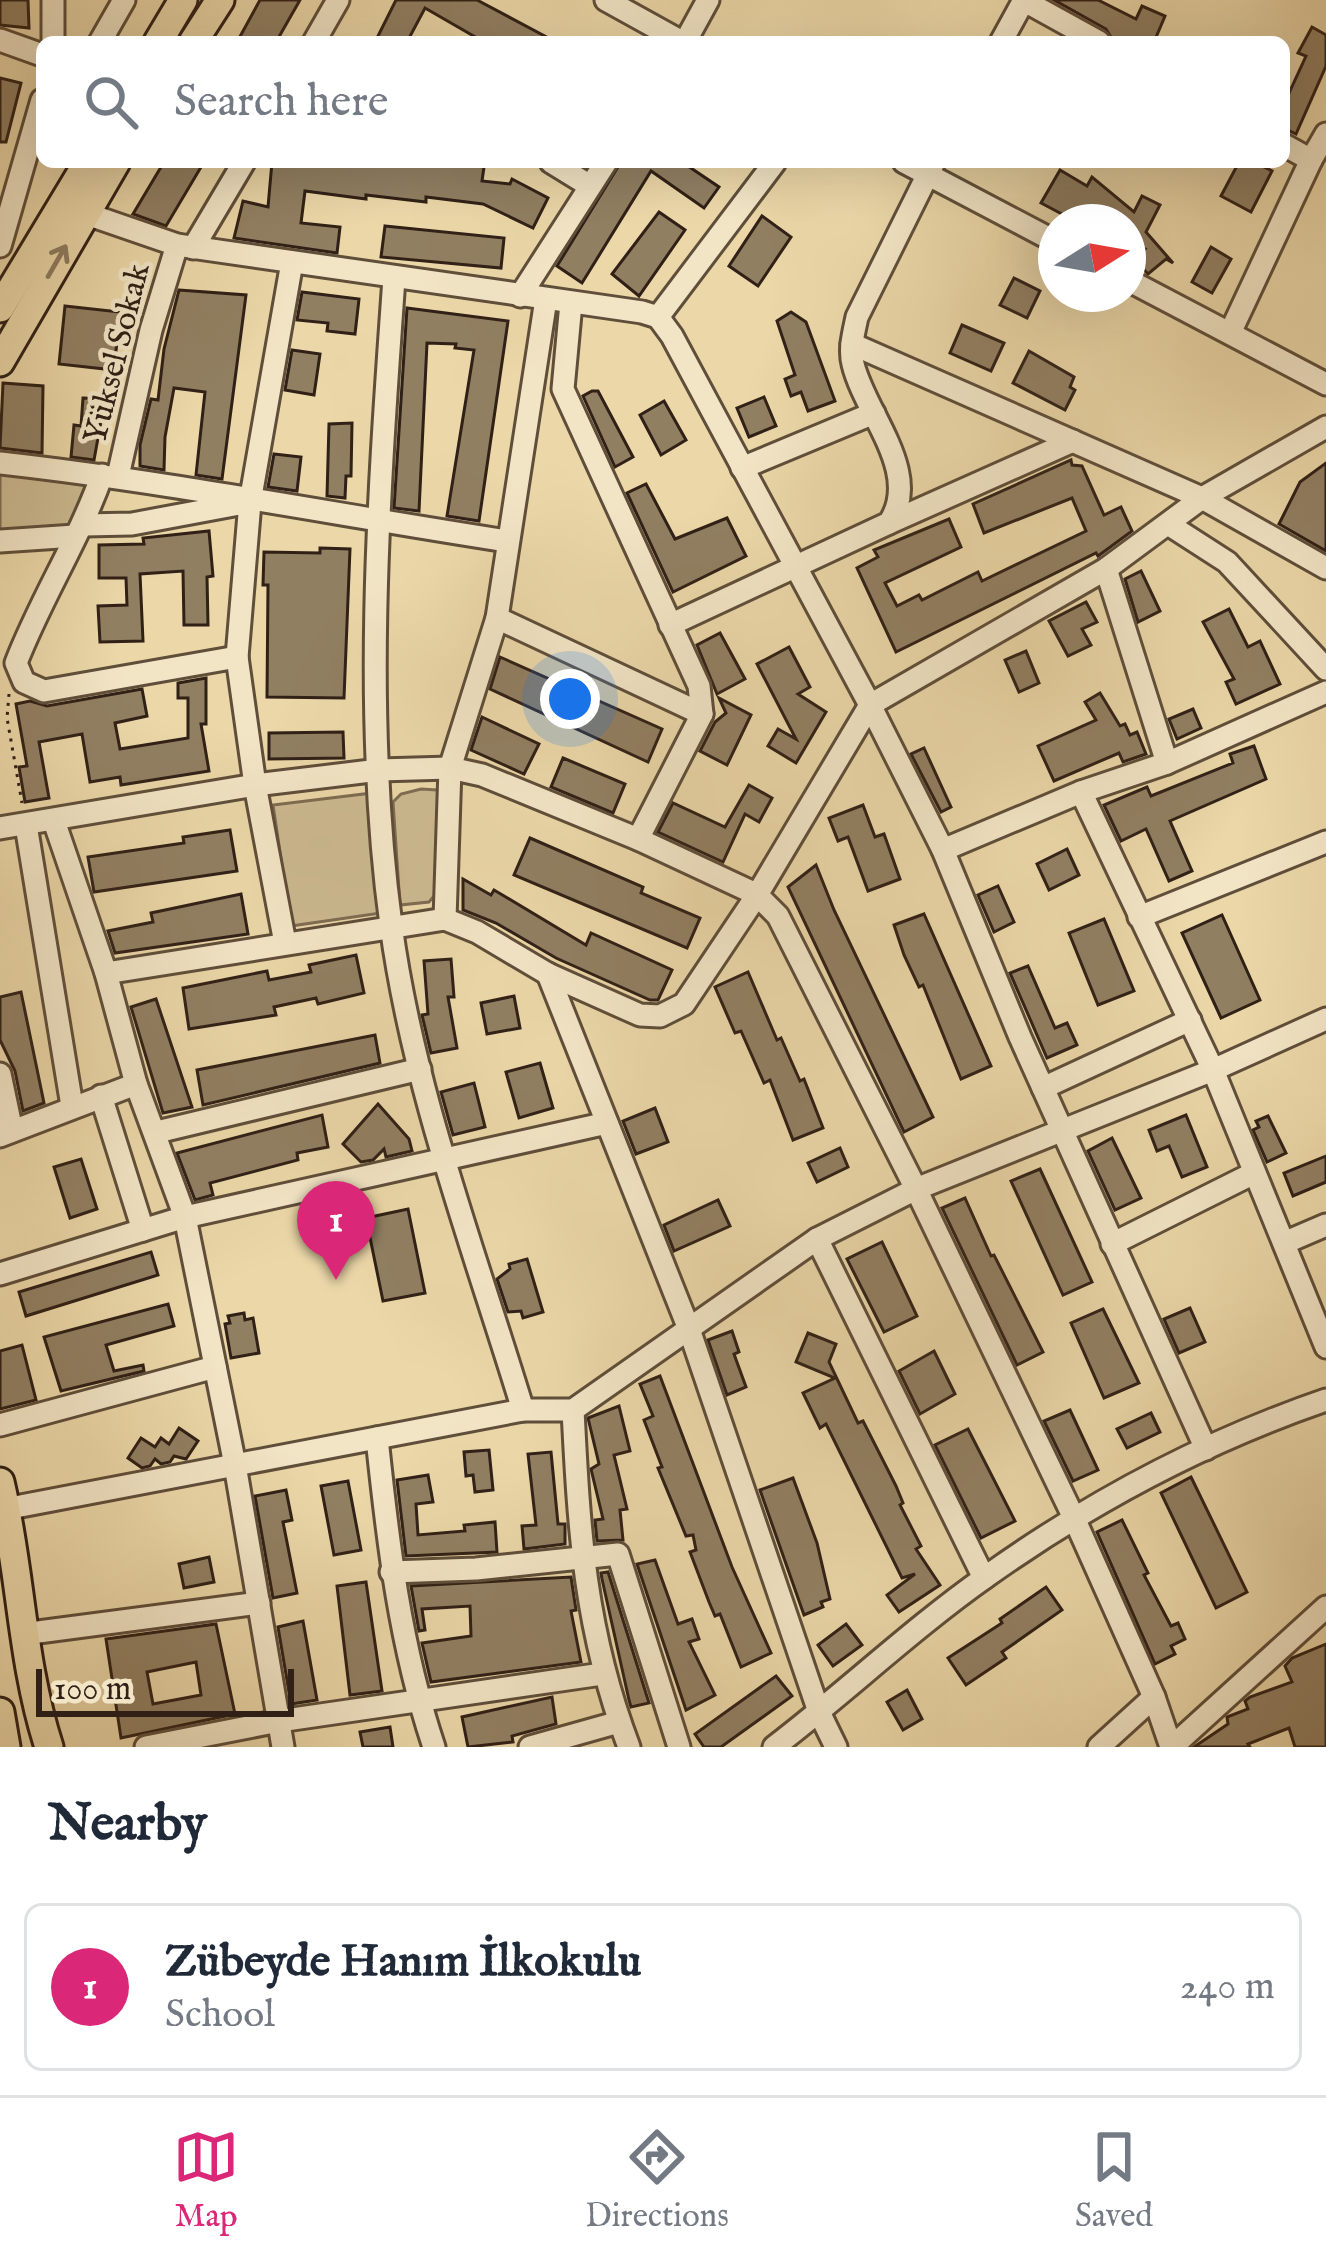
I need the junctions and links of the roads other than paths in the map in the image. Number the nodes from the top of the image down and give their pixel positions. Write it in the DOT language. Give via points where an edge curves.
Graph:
graph roads {
  1 [pos="53,0"];
  2 [pos="124,0"];
  3 [pos="183,0"];
  4 [pos="220,0"];
  5 [pos="338,0"];
  6 [pos="606,0"];
  7 [pos="708,0"];
  8 [pos="1024,0"];
  9 [pos="53,36"];
  10 [pos="103,36"];
  11 [pos="162,36"];
  12 [pos="197,36"];
  13 [pos="317,36"];
  14 [pos="672,36"];
  15 [pos="687,36"];
  16 [pos="1003,36"];
  17 [pos="1088,36"];
  18 [pos="0,40"];
  19 [pos="36,53"];
  20 [pos="36,121"];
  21 [pos="1326,134"];
  22 [pos="1290,148"];
  23 [pos="1311,160"];
  24 [pos="84,168"];
  25 [pos="112,168"];
  26 [pos="240,168"];
  27 [pos="561,168"];
  28 [pos="602,168"];
  29 [pos="770,168"];
  30 [pos="930,168"];
  31 [pos="590,186"];
  32 [pos="84,213"];
  33 [pos="1038,231"];
  34 [pos="0,246"];
  35 [pos="185,246"];
  36 [pos="292,262"];
  37 [pos="8,276"];
  38 [pos="394,278"];
  39 [pos="1146,289"];
  40 [pos="520,296"];
  41 [pos="546,299"];
  42 [pos="571,303"];
  43 [pos="0,308"];
  44 [pos="658,317"];
  45 [pos="1230,333"];
  46 [pos="852,344"];
  47 [pos="0,362"];
  48 [pos="1326,384"];
  49 [pos="874,413"];
  50 [pos="1326,427"];
  51 [pos="1073,441"];
  52 [pos="0,463"];
  53 [pos="742,469"];
  54 [pos="110,476"];
  55 [pos="1202,499"];
  56 [pos="250,502"];
  57 [pos="376,521"];
  58 [pos="889,523"];
  59 [pos="1168,524"];
  60 [pos="80,531"];
  61 [pos="0,541"];
  62 [pos="507,541"];
  63 [pos="794,568"];
  64 [pos="1326,568"];
  65 [pos="1106,569"];
  66 [pos="496,618"];
  67 [pos="670,625"];
  68 [pos="238,657"];
  69 [pos="1326,669"];
  70 [pos="1326,692"];
  71 [pos="870,705"];
  72 [pos="702,714"];
  73 [pos="1166,763"];
  74 [pos="450,768"];
  75 [pos="379,770"];
  76 [pos="255,785"];
  77 [pos="1081,792"];
  78 [pos="54,820"];
  79 [pos="26,825"];
  80 [pos="0,828"];
  81 [pos="638,838"];
  82 [pos="1326,842"];
  83 [pos="943,850"];
  84 [pos="757,895"];
  85 [pos="1139,917"];
  86 [pos="445,919"];
  87 [pos="391,926"];
  88 [pos="285,943"];
  89 [pos="106,973"];
  90 [pos="548,974"];
  91 [pos="1326,1019"];
  92 [pos="1190,1020"];
  93 [pos="421,1070"];
  94 [pos="1213,1070"];
  95 [pos="0,1074"];
  96 [pos="136,1084"];
  97 [pos="1043,1088"];
  98 [pos="101,1096"];
  99 [pos="73,1106"];
  100 [pos="607,1123"];
  101 [pos="1064,1130"];
  102 [pos="157,1132"];
  103 [pos="6,1134"];
  104 [pos="447,1161"];
  105 [pos="1254,1173"];
  106 [pos="916,1189"];
  107 [pos="185,1217"];
  108 [pos="1326,1225"];
  109 [pos="143,1230"];
  110 [pos="817,1239"];
  111 [pos="1284,1243"];
  112 [pos="1112,1244"];
  113 [pos="0,1274"];
  114 [pos="689,1329"];
  115 [pos="1326,1347"];
  116 [pos="215,1367"];
  117 [pos="1326,1400"];
  118 [pos="523,1410"];
  119 [pos="573,1410"];
  120 [pos="0,1425"];
  121 [pos="377,1438"];
  122 [pos="1206,1449"];
  123 [pos="235,1465"];
  124 [pos="2,1500"];
  125 [pos="1074,1518"];
  126 [pos="581,1559"];
  127 [pos="391,1571"];
  128 [pos="984,1578"];
  129 [pos="260,1603"];
  130 [pos="1326,1607"];
  131 [pos="22,1634"];
  132 [pos="602,1674"];
  133 [pos="1154,1697"];
  134 [pos="418,1700"];
  135 [pos="0,1712"];
  136 [pos="819,1712"];
  137 [pos="279,1721"];
  138 [pos="619,1722"];
  139 [pos="5,1747"];
  140 [pos="50,1747"];
  141 [pos="146,1747"];
  142 [pos="283,1747"];
  143 [pos="434,1747"];
  144 [pos="530,1747"];
  145 [pos="629,1747"];
  146 [pos="679,1747"];
  147 [pos="774,1747"];
  148 [pos="836,1747"];
  149 [pos="1099,1747"];
  150 [pos="1172,1747"];
  1 -- 9 [label="street"];
  2 -- 10 [label="street"];
  3 -- 11 [label="main road"];
  4 -- 12 [label="main road"];
  5 -- 13 [label="street"];
  6 -- 14 [label="street"];
  7 -- 15 [label="street"];
  8 -- 16 [label="street"];
  8 -- 17 [label="street"];
  18 -- 19 [label="street"];
  20 -- 34 [label="street"];
  21 -- 23 [label="street"];
  22 -- 23 [label="street"];
  23 -- 45 [label="street"];
  24 -- 37 [label="main road"];
  25 -- 32 [label="main road"];
  26 -- 35 [label="street, Yüksel Sokak"];
  27 -- 31 [label="street"];
  28 -- 31 [label="street"];
  29 -- 44 [label="street"];
  30 -- 33 [label="street"];
  30 -- 46 [label="street" via="857,317"];
  31 -- 40 [label="street"];
  32 -- 35 [label="street"];
  47 -- 32 [label="main road, one-way"];
  35 -- 36 [label="street"];
  35 -- 54 [label="street, Yüksel Sokak" via="151,330"];
  36 -- 38 [label="street"];
  36 -- 56 [label="street"];
  37 -- 43 [label="main road"];
  38 -- 40 [label="street"];
  38 -- 57 [label="street"];
  39 -- 45 [label="street"];
  40 -- 41 [label="street"];
  41 -- 42 [label="street"];
  41 -- 62 [label="street"];
  42 -- 44 [label="street"];
  42 -- 67 [label="street" via="563,389"];
  44 -- 53 [label="street"];
  45 -- 48 [label="street"];
  46 -- 49 [label="street"];
  46 -- 51 [label="street"];
  49 -- 53 [label="street"];
  49 -- 58 [label="street" via="900,483 900,507"];
  50 -- 55 [label="street"];
  51 -- 55 [label="street"];
  51 -- 58 [label="street"];
  52 -- 54 [label="street"];
  53 -- 63 [label="street"];
  54 -- 56 [label="street"];
  54 -- 60 [label="street, Yüksel Sokak"];
  55 -- 59 [label="street"];
  55 -- 64 [label="street"];
  56 -- 57 [label="street"];
  56 -- 60 [label="street"];
  56 -- 68 [label="street"];
  57 -- 62 [label="street"];
  57 -- 75 [label="street"];
  58 -- 63 [label="street"];
  59 -- 65 [label="street"];
  59 -- 69 [label="street" via="1226,562"];
  60 -- 61 [label="street"];
  60 -- 68 [label="street, Yüksel Sokak" via="16,663 24,682 44,691"];
  62 -- 66 [label="street"];
  63 -- 67 [label="street"];
  63 -- 71 [label="street"];
  65 -- 71 [label="street"];
  65 -- 73 [label="street"];
  66 -- 72 [label="street"];
  66 -- 74 [label="street"];
  67 -- 72 [label="street"];
  68 -- 76 [label="street"];
  70 -- 73 [label="street"];
  71 -- 83 [label="street"];
  71 -- 84 [label="street"];
  72 -- 81 [label="street"];
  73 -- 77 [label="street"];
  74 -- 75 [label="street"];
  74 -- 81 [label="street"];
  74 -- 86 [label="street"];
  75 -- 76 [label="street"];
  75 -- 87 [label="street"];
  76 -- 78 [label="street"];
  76 -- 88 [label="street"];
  77 -- 83 [label="street"];
  77 -- 85 [label="street"];
  78 -- 79 [label="street"];
  78 -- 89 [label="street"];
  79 -- 80 [label="street"];
  79 -- 99 [label="street"];
  81 -- 84 [label="street"];
  82 -- 85 [label="street"];
  83 -- 97 [label="street"];
  84 -- 90 [label="street" via="684,1004 660,1016 640,1016"];
  84 -- 106 [label="street" via="778,916"];
  85 -- 92 [label="street"];
  86 -- 87 [label="street"];
  86 -- 90 [label="street"];
  87 -- 88 [label="street"];
  87 -- 93 [label="street"];
  88 -- 89 [label="street"];
  89 -- 96 [label="street"];
  90 -- 100 [label="street"];
  91 -- 94 [label="street"];
  92 -- 94 [label="street"];
  92 -- 97 [label="street"];
  93 -- 102 [label="street"];
  93 -- 104 [label="street"];
  94 -- 101 [label="street"];
  94 -- 105 [label="street"];
  95 -- 103 [label="street"];
  96 -- 98 [label="street"];
  96 -- 102 [label="street"];
  97 -- 101 [label="street"];
  98 -- 99 [label="street"];
  98 -- 109 [label="street"];
  99 -- 103 [label="street"];
  100 -- 104 [label="street"];
  100 -- 114 [label="street"];
  101 -- 106 [label="street"];
  101 -- 112 [label="street"];
  102 -- 107 [label="street"];
  104 -- 107 [label="street"];
  104 -- 118 [label="street"];
  105 -- 111 [label="street"];
  105 -- 112 [label="street"];
  106 -- 110 [label="street"];
  106 -- 125 [label="street"];
  107 -- 109 [label="street"];
  107 -- 116 [label="street"];
  108 -- 111 [label="street"];
  109 -- 113 [label="street"];
  110 -- 114 [label="street"];
  110 -- 128 [label="street"];
  111 -- 115 [label="street"];
  112 -- 122 [label="street"];
  114 -- 119 [label="street"];
  114 -- 136 [label="street"];
  116 -- 120 [label="street"];
  116 -- 123 [label="street"];
  117 -- 122 [label="street"];
  118 -- 119 [label="street"];
  118 -- 121 [label="street"];
  119 -- 126 [label="street"];
  121 -- 123 [label="street"];
  121 -- 127 [label="street"];
  122 -- 125 [label="street"];
  123 -- 124 [label="street"];
  123 -- 129 [label="street"];
  124 -- 131 [label="main road"];
  125 -- 128 [label="street"];
  125 -- 133 [label="street"];
  126 -- 127 [label="street"];
  126 -- 132 [label="street"];
  126 -- 146 [label="street" via="618,1554"];
  127 -- 134 [label="street"];
  128 -- 136 [label="street"];
  129 -- 131 [label="street"];
  129 -- 137 [label="street"];
  130 -- 150 [label="street"];
  131 -- 140 [label="main road"];
  132 -- 134 [label="street"];
  132 -- 138 [label="street"];
  133 -- 149 [label="street"];
  133 -- 150 [label="street"];
  134 -- 137 [label="street"];
  134 -- 143 [label="street"];
  135 -- 139 [label="main road"];
  136 -- 147 [label="street"];
  136 -- 148 [label="street"];
  137 -- 141 [label="street"];
  137 -- 142 [label="street"];
  138 -- 144 [label="street"];
  138 -- 145 [label="street"];
}
